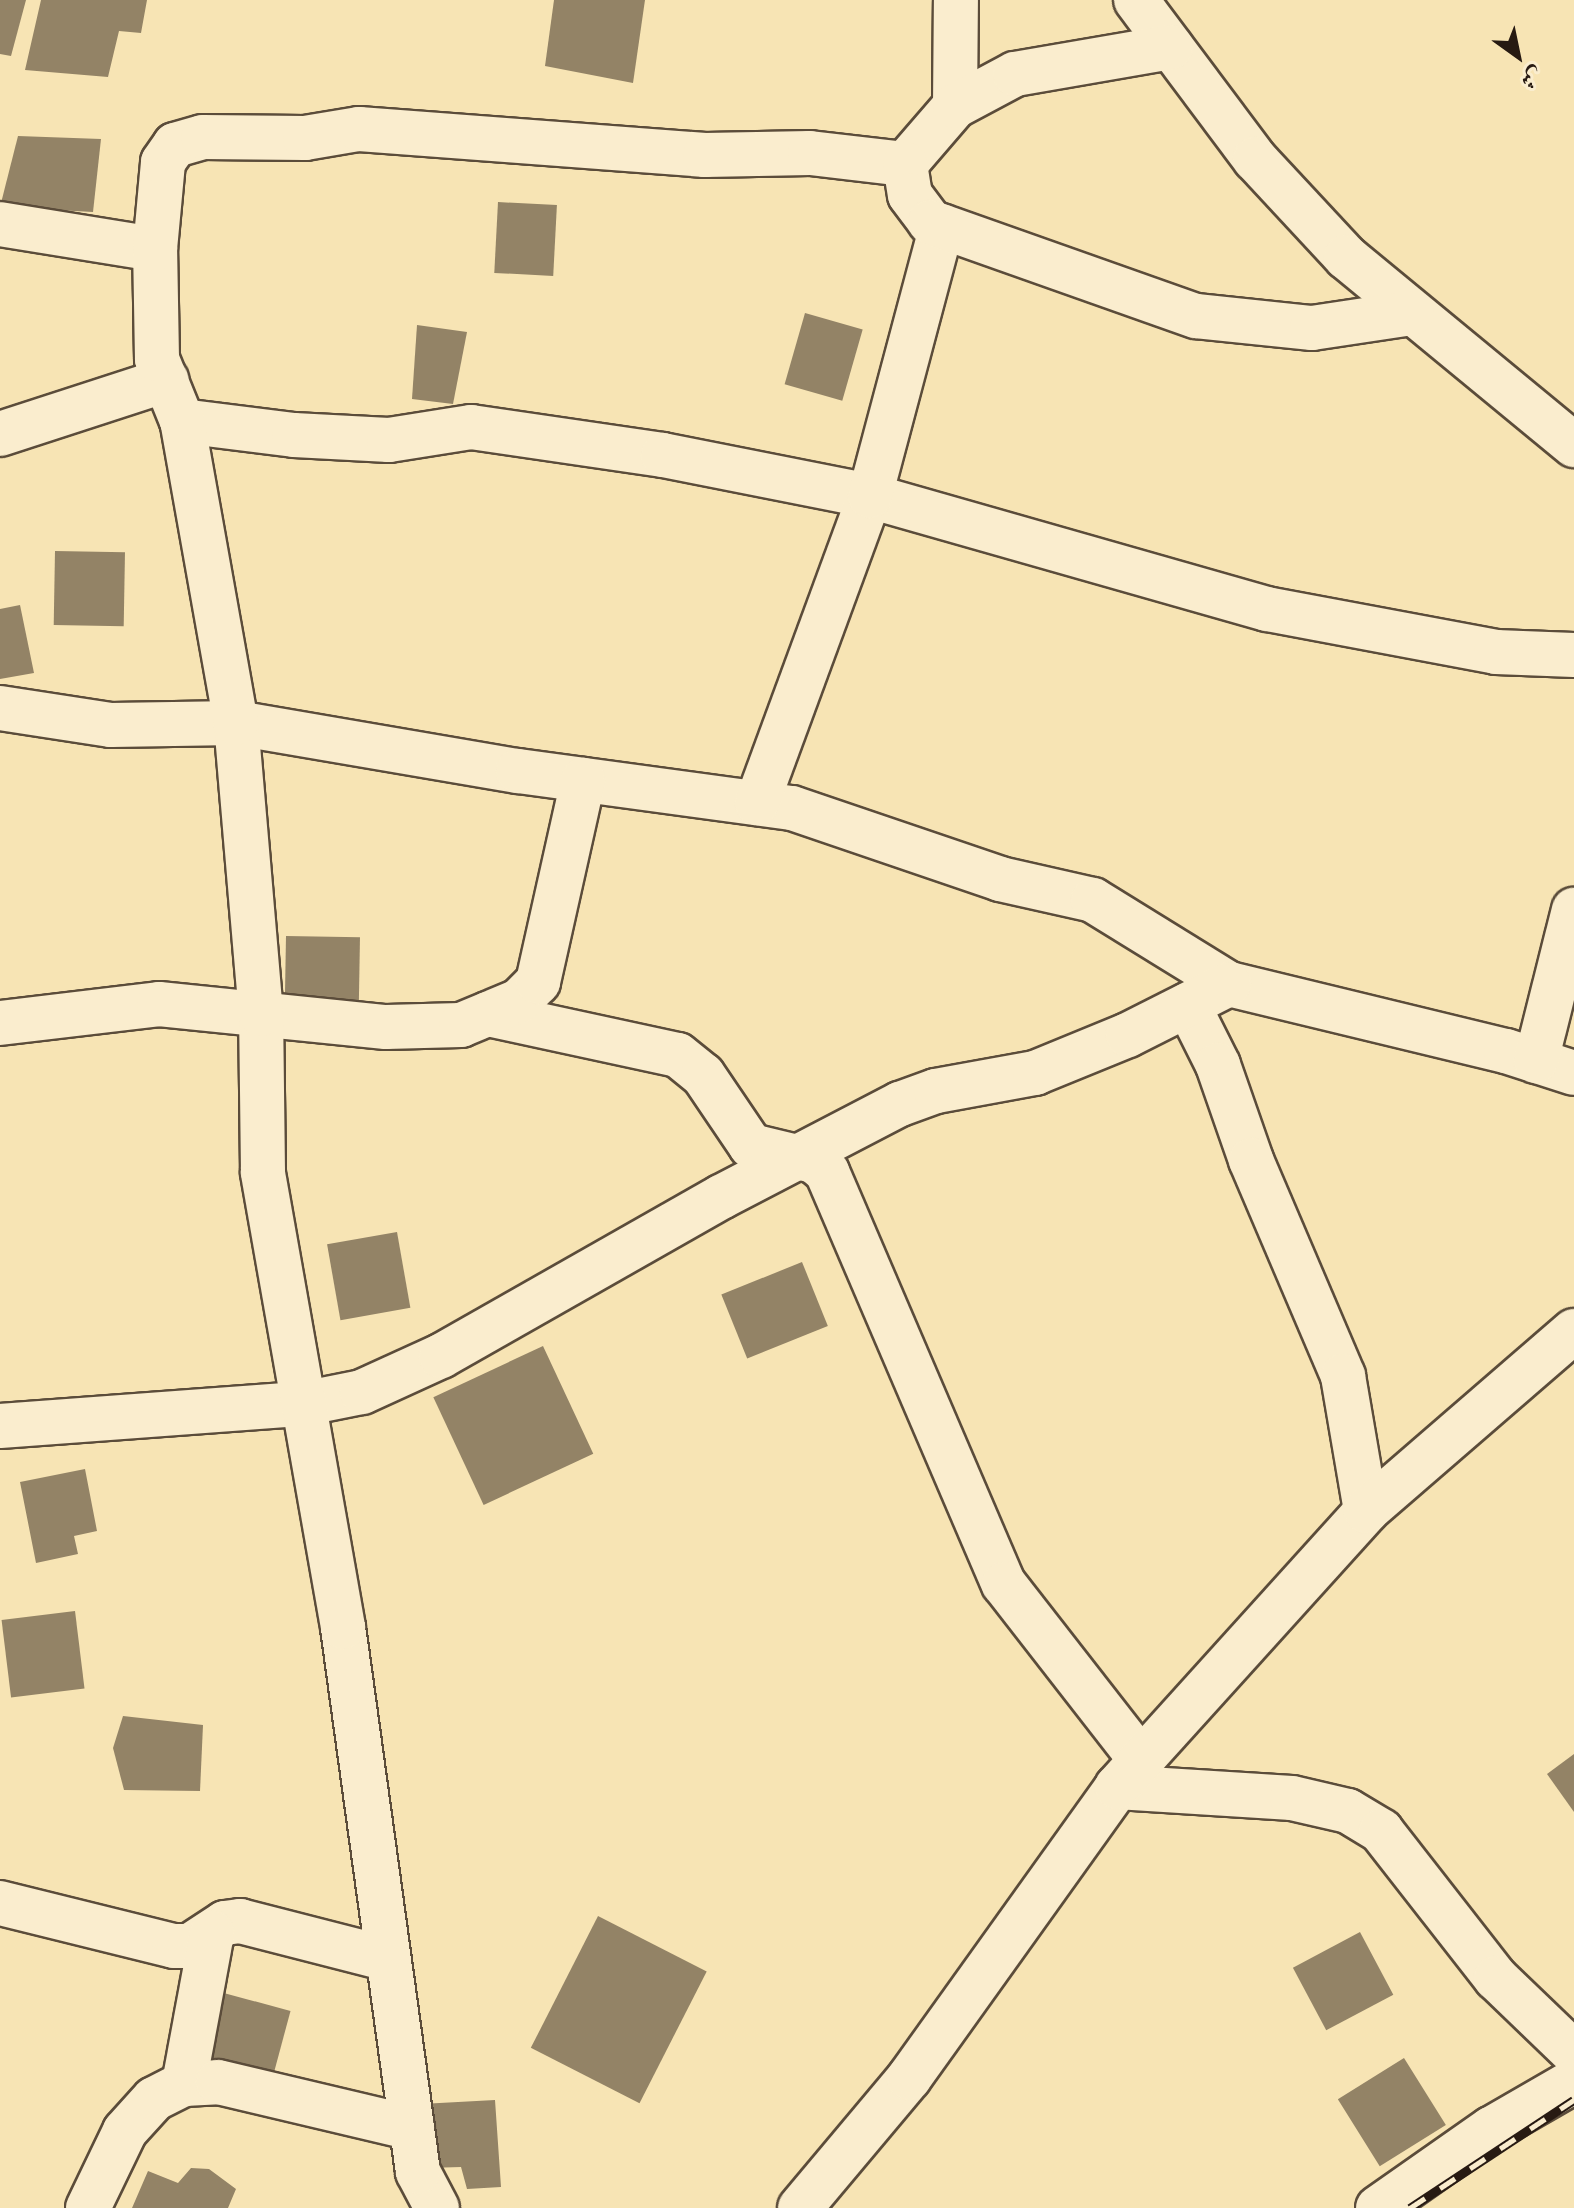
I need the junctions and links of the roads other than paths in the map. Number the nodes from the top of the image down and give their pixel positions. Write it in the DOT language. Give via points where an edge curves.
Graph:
graph roads {
  1 [pos="956,0"];
  2 [pos="1136,0"];
  3 [pos="1171,47"];
  4 [pos="955,106"];
  5 [pos="905,164"];
  6 [pos="0,224"];
  7 [pos="942,226"];
  8 [pos="155,249"];
  9 [pos="1412,313"];
  10 [pos="166,380"];
  11 [pos="182,421"];
  12 [pos="0,434"];
  13 [pos="1574,445"];
  14 [pos="870,496"];
  15 [pos="1574,655"];
  16 [pos="0,708"];
  17 [pos="236,723"];
  18 [pos="583,780"];
  19 [pos="757,803"];
  20 [pos="1574,910"];
  21 [pos="1229,984"];
  22 [pos="1188,1005"];
  23 [pos="261,1014"];
  24 [pos="488,1014"];
  25 [pos="0,1023"];
  26 [pos="1555,1067"];
  27 [pos="801,1157"];
  28 [pos="1574,1331"];
  29 [pos="302,1404"];
  30 [pos="0,1426"];
  31 [pos="1366,1511"];
  32 [pos="1129,1774"];
  33 [pos="0,1903"];
  34 [pos="212,1933"];
  35 [pos="388,1959"];
  36 [pos="1574,2053"];
  37 [pos="1574,2081"];
  38 [pos="184,2084"];
  39 [pos="412,2128"];
  40 [pos="88,2208"];
  41 [pos="437,2208"];
  42 [pos="800,2208"];
  43 [pos="1378,2208"];
  1 -- 4 [label="street"];
  2 -- 3 [label="street"];
  3 -- 4 [label="street" via="1015,74"];
  3 -- 9 [label="street" via="1255,159 1346,257"];
  4 -- 5 [label="street"];
  5 -- 7 [label="street" via="910,195 930,222"];
  5 -- 8 [label="street" via="810,153 705,155 359,129 305,138 203,137 175,145 163,162"];
  6 -- 8 [label="street"];
  7 -- 9 [label="street" via="1196,316 1312,328"];
  7 -- 14 [label="street"];
  8 -- 10 [label="street" via="157,359"];
  9 -- 13 [label="street"];
  10 -- 11 [label="street"];
  10 -- 12 [label="street"];
  11 -- 14 [label="street" via="389,440 471,427 663,455"];
  11 -- 17 [label="street"];
  14 -- 15 [label="street" via="1267,609 1496,652"];
  14 -- 19 [label="street"];
  16 -- 17 [label="street" via="111,725"];
  17 -- 18 [label="street"];
  17 -- 23 [label="street"];
  18 -- 19 [label="street"];
  18 -- 24 [label="street" via="538,982 519,1001"];
  19 -- 21 [label="street" via="792,808 1000,879 1093,900"];
  20 -- 26 [label="street"];
  21 -- 22 [label="street"];
  21 -- 26 [label="street"];
  22 -- 27 [label="street" via="1035,1073 936,1091 900,1104"];
  22 -- 31 [label="street" via="1218,1065 1251,1160 1343,1376"];
  23 -- 24 [label="street" via="386,1027 461,1025"];
  23 -- 25 [label="street" via="159,1004"];
  23 -- 29 [label="street" via="263,1172"];
  24 -- 27 [label="street" via="678,1055 703,1075 751,1146"];
  27 -- 29 [label="street" via="441,1356 362,1392"];
  27 -- 32 [label="street" via="827,1172 1004,1584"];
  28 -- 31 [label="street"];
  29 -- 30 [label="street"];
  29 -- 35 [label="street" via="343,1627"];
  31 -- 32 [label="street"];
  32 -- 36 [label="street" via="1292,1798 1348,1811 1381,1831 1496,1978"];
  32 -- 42 [label="street" via="909,2078"];
  33 -- 34 [label="street" via="174,1946 190,1946"];
  34 -- 35 [label="street" via="240,1921"];
  34 -- 38 [label="street"];
  35 -- 39 [label="street"];
  37 -- 43 [label="street" via="1491,2129"];
  38 -- 39 [label="street" via="218,2082"];
  38 -- 40 [label="street" via="154,2099 125,2131"];
  39 -- 41 [label="street" via="418,2172"];
}
